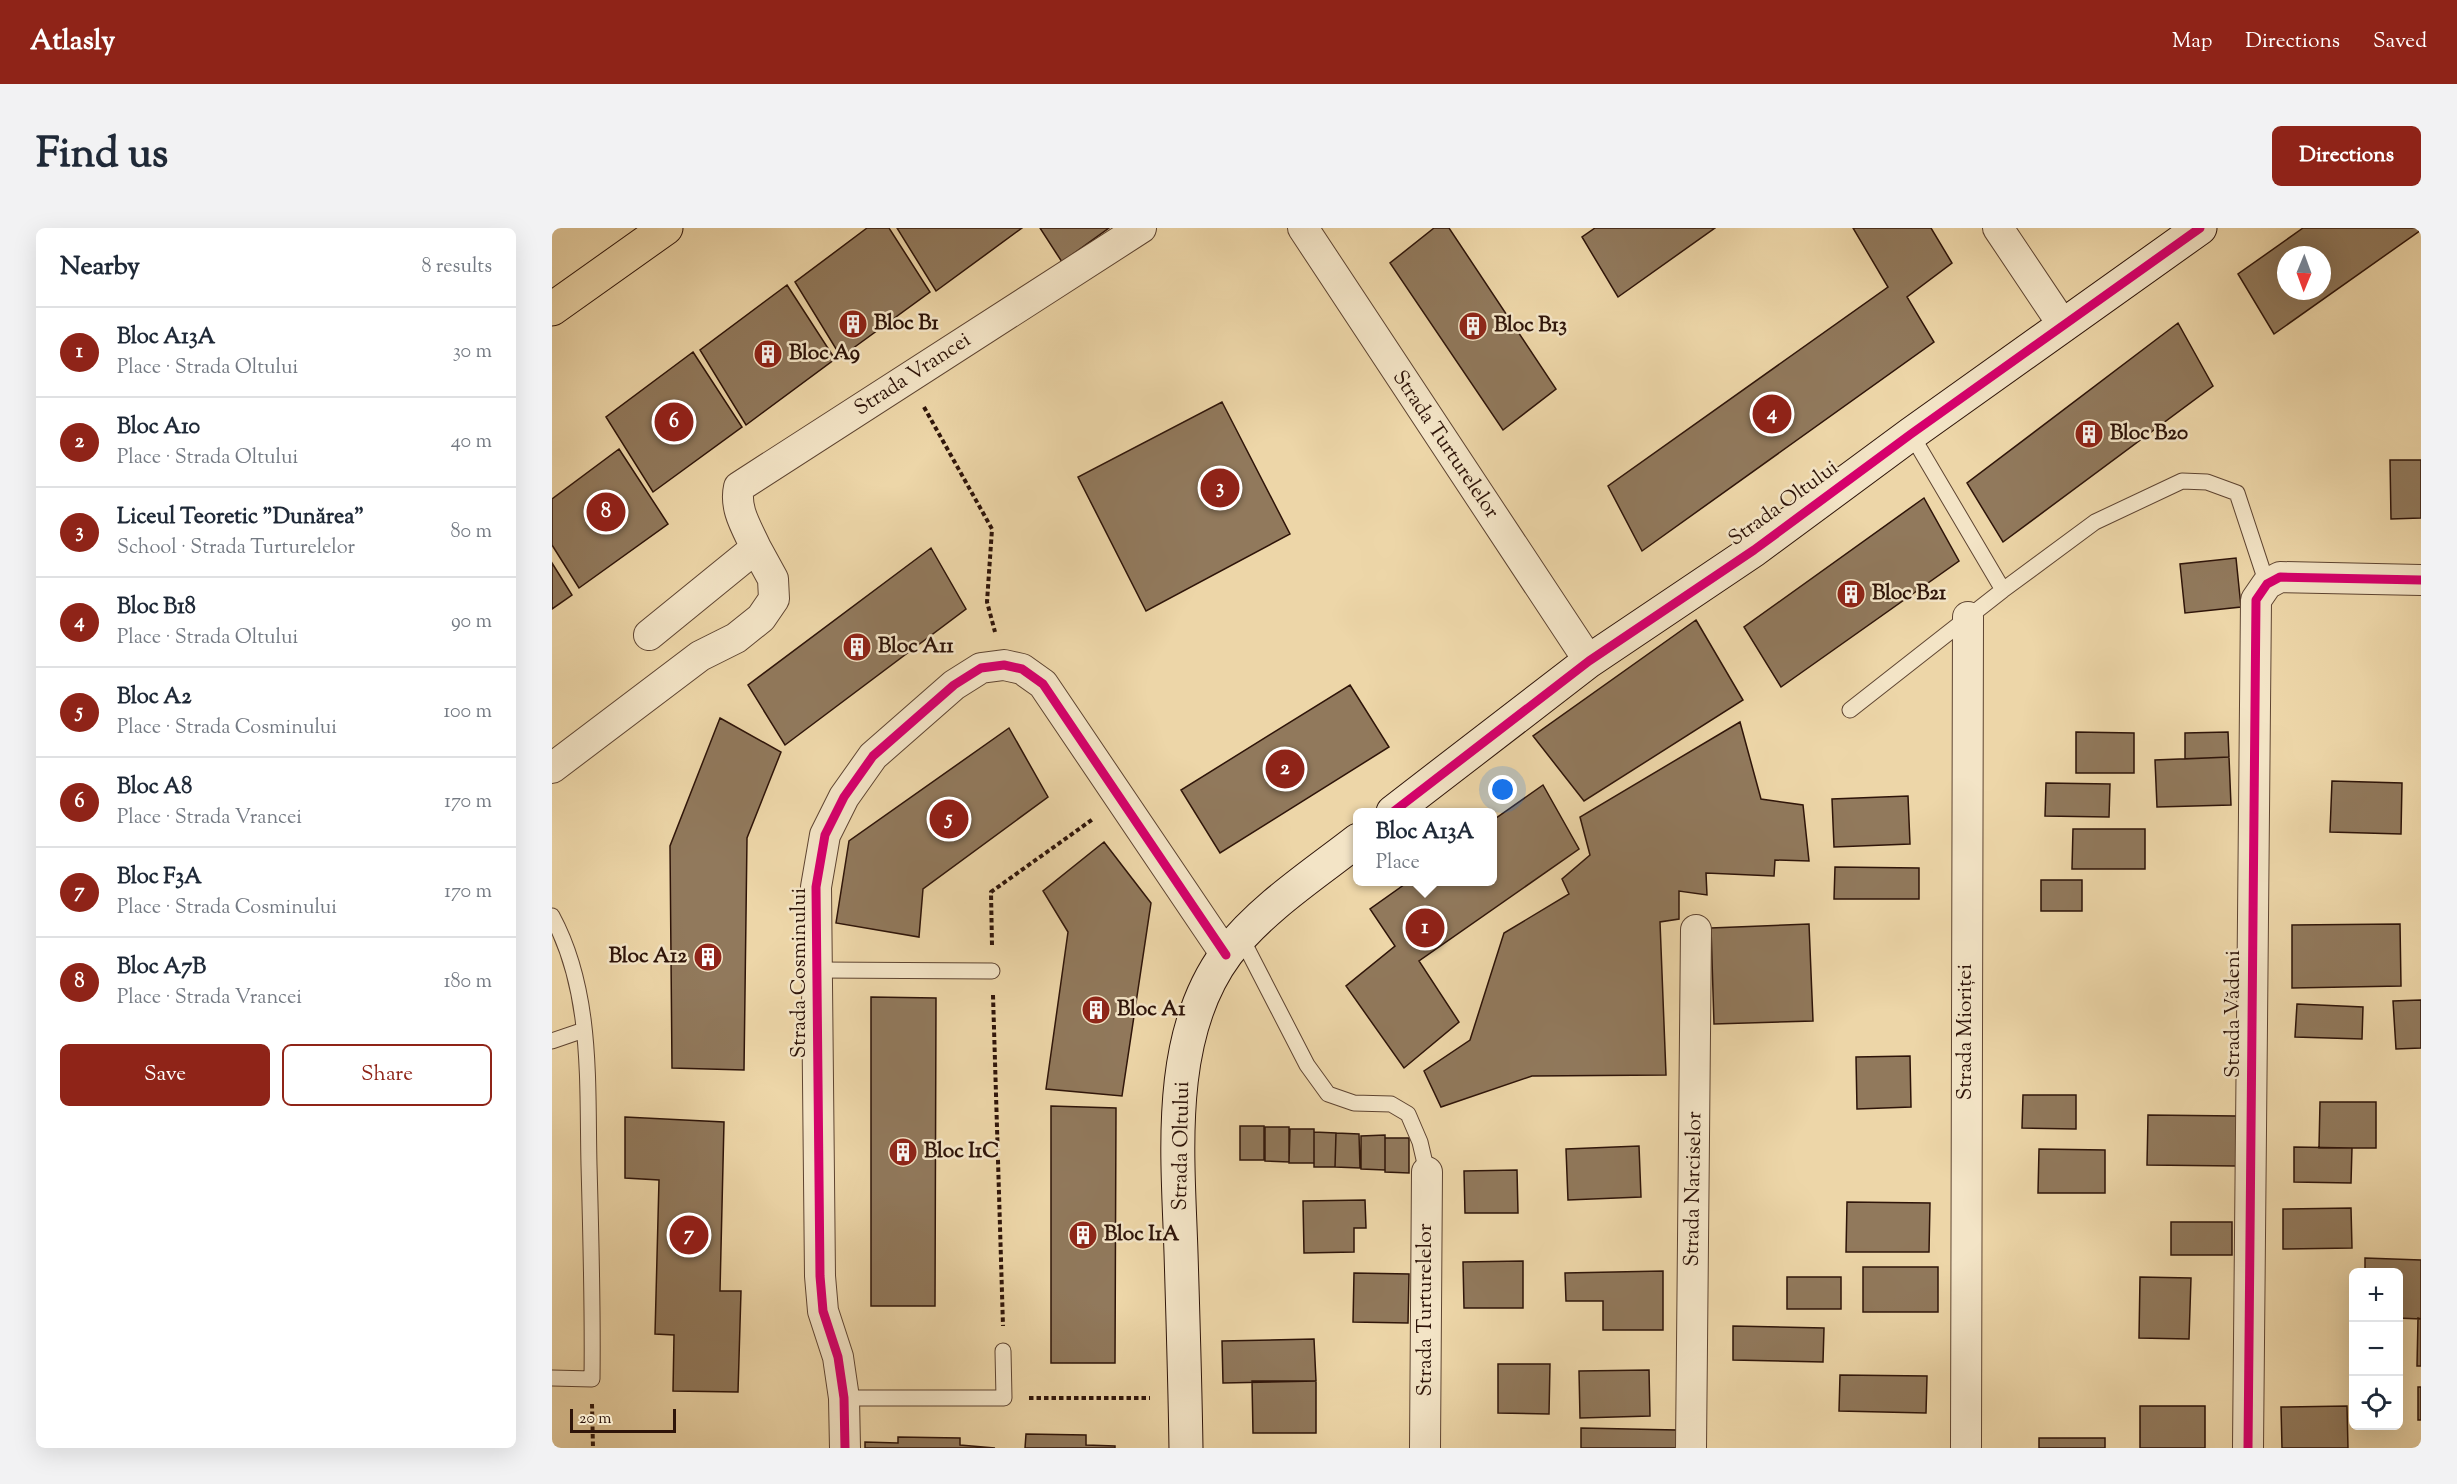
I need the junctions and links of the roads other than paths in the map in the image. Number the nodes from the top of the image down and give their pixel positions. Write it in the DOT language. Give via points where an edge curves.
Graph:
graph roads {
  1 [pos="1141,228"];
  2 [pos="1302,228"];
  3 [pos="1998,228"];
  4 [pos="2200,228"];
  5 [pos="647,237"];
  6 [pos="552,309"];
  7 [pos="2063,325"];
  8 [pos="1911,434"];
  9 [pos="756,548"];
  10 [pos="2421,580"];
  11 [pos="2267,584"];
  12 [pos="2003,590"];
  13 [pos="1968,617"];
  14 [pos="649,635"];
  15 [pos="1589,661"];
  16 [pos="1850,710"];
  17 [pos="552,768"];
  18 [pos="1399,808"];
  19 [pos="1353,844"];
  20 [pos="552,916"];
  21 [pos="1696,930"];
  22 [pos="1234,946"];
  23 [pos="818,970"];
  24 [pos="992,971"];
  25 [pos="584,1030"];
  26 [pos="552,1041"];
  27 [pos="1427,1172"];
  28 [pos="1003,1351"];
  29 [pos="552,1378"];
  30 [pos="844,1398"];
  31 [pos="845,1448"];
  32 [pos="1186,1448"];
  33 [pos="1425,1448"];
  34 [pos="1691,1448"];
  35 [pos="1966,1448"];
  36 [pos="2248,1448"];
  1 -- 9 [label="street, Strada Vrancei" via="739,487 736,499"];
  2 -- 15 [label="street, Strada Turturelelor"];
  3 -- 7 [label="street"];
  4 -- 7 [label="street, Strada Oltului"];
  5 -- 6 [label="main road"];
  7 -- 8 [label="street, Strada Oltului"];
  8 -- 12 [label="lane"];
  8 -- 15 [label="street, Strada Oltului" via="1754,550"];
  9 -- 14 [label="street"];
  9 -- 17 [label="street, Strada Vrancei" via="773,579 774,599 761,618 736,638 700,656"];
  10 -- 11 [label="street" via="2280,577"];
  11 -- 12 [label="lane" via="2237,493 2206,482 2182,481 2095,522"];
  11 -- 36 [label="street, Strada Vădeni" via="2256,600 2255,621"];
  12 -- 13 [label="lane"];
  13 -- 16 [label="lane"];
  13 -- 35 [label="street, Strada Mioriței"];
  15 -- 18 [label="street, Strada Oltului"];
  19 -- 22 [label="street, Strada Oltului" via="1262,915"];
  20 -- 25 [label="lane" via="579,989"];
  21 -- 34 [label="street, Strada Narciselor"];
  22 -- 23 [label="street, Strada Cosminului" via="1123,799 1043,684 1022,669 1004,665 981,668 954,685 873,756 844,797 825,835 816,887"];
  22 -- 27 [label="lane" via="1328,1094 1354,1103 1391,1104 1408,1114"];
  22 -- 32 [label="street, Strada Oltului" via="1208,985 1191,1034 1180,1086 1178,1147"];
  23 -- 24 [label="lane"];
  23 -- 30 [label="street, Strada Cosminului" via="820,1276 823,1311 838,1357"];
  25 -- 26 [label="lane"];
  25 -- 29 [label="lane" via="592,1379"];
  27 -- 33 [label="street, Strada Turturelelor"];
  28 -- 30 [label="lane" via="1004,1398"];
  30 -- 31 [label="street, Strada Cosminului"];
}
